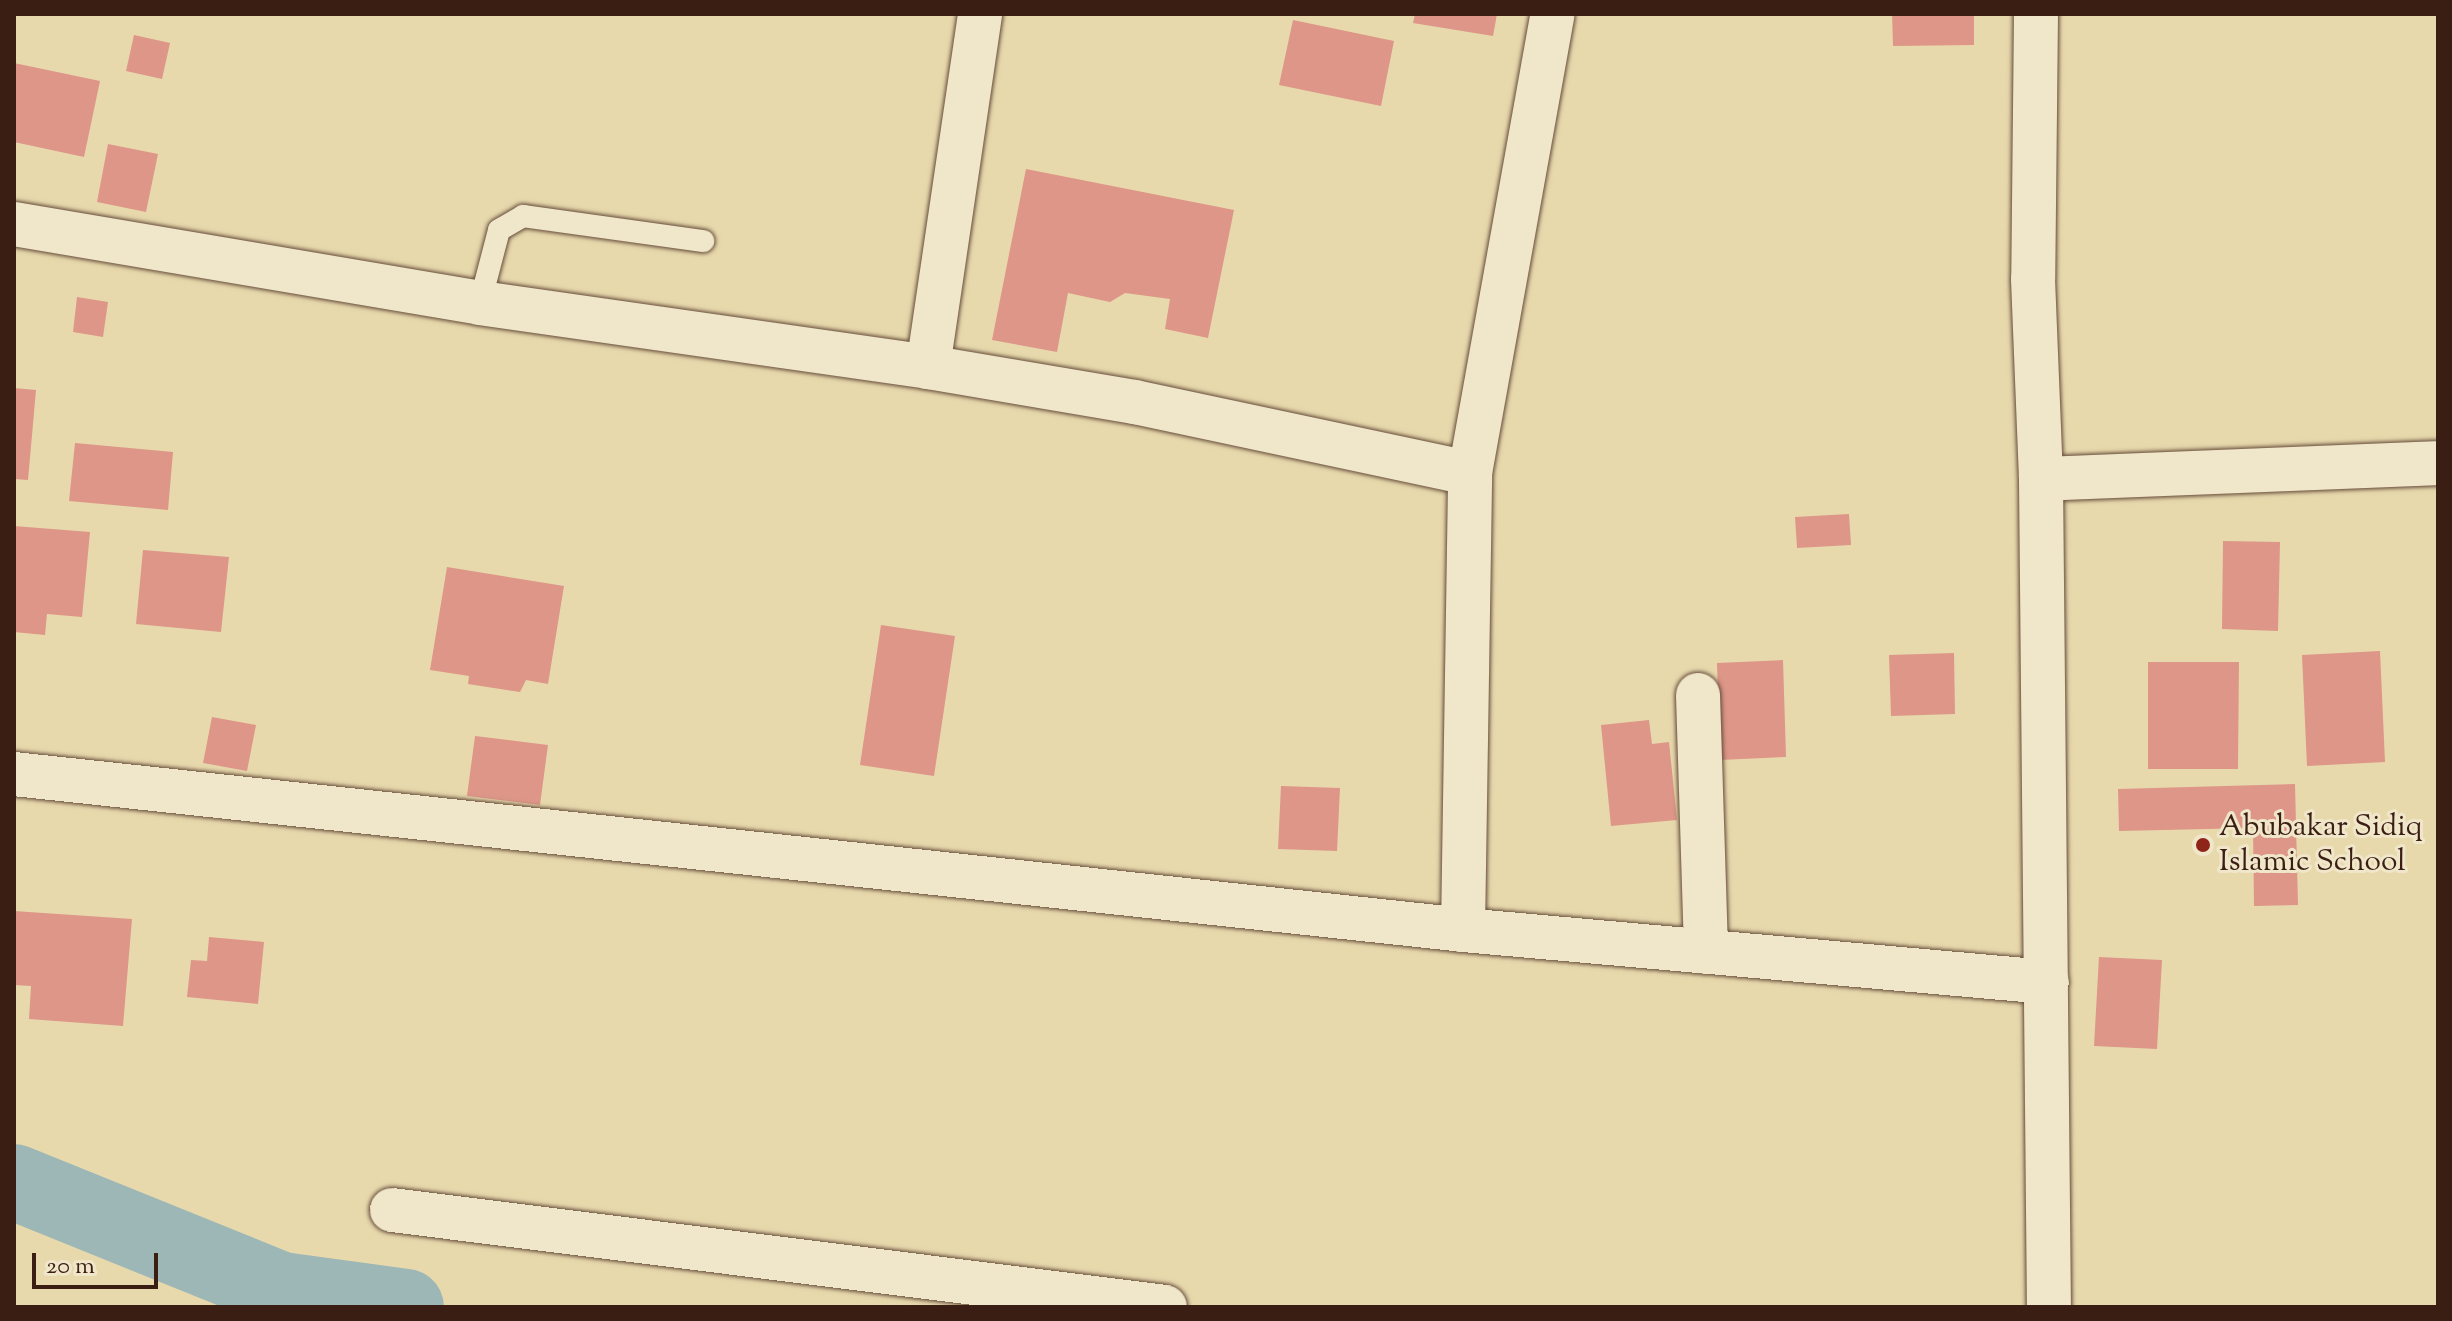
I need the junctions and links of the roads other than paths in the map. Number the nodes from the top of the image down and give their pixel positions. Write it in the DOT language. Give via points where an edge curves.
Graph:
graph roads {
  1 [pos="980,14"];
  2 [pos="1553,14"];
  3 [pos="2036,14"];
  4 [pos="14,224"];
  5 [pos="703,241"];
  6 [pos="480,303"];
  7 [pos="928,367"];
  8 [pos="2438,463"];
  9 [pos="1470,473"];
  10 [pos="2041,479"];
  11 [pos="1698,695"];
  12 [pos="14,774"];
  13 [pos="1463,930"];
  14 [pos="1706,952"];
  15 [pos="2047,982"];
  16 [pos="392,1210"];
  17 [pos="1165,1307"];
  18 [pos="2049,1307"];
  1 -- 7 [label="street"];
  2 -- 9 [label="street"];
  3 -- 10 [label="street" via="2033,279"];
  4 -- 6 [label="street"];
  5 -- 6 [label="lane" via="523,216 499,230"];
  6 -- 7 [label="street"];
  7 -- 9 [label="street" via="1135,402"];
  8 -- 10 [label="street"];
  9 -- 13 [label="street"];
  10 -- 15 [label="street"];
  11 -- 14 [label="street"];
  12 -- 13 [label="street"];
  13 -- 14 [label="street"];
  14 -- 15 [label="street"];
  15 -- 18 [label="street"];
  16 -- 17 [label="street"];
}
